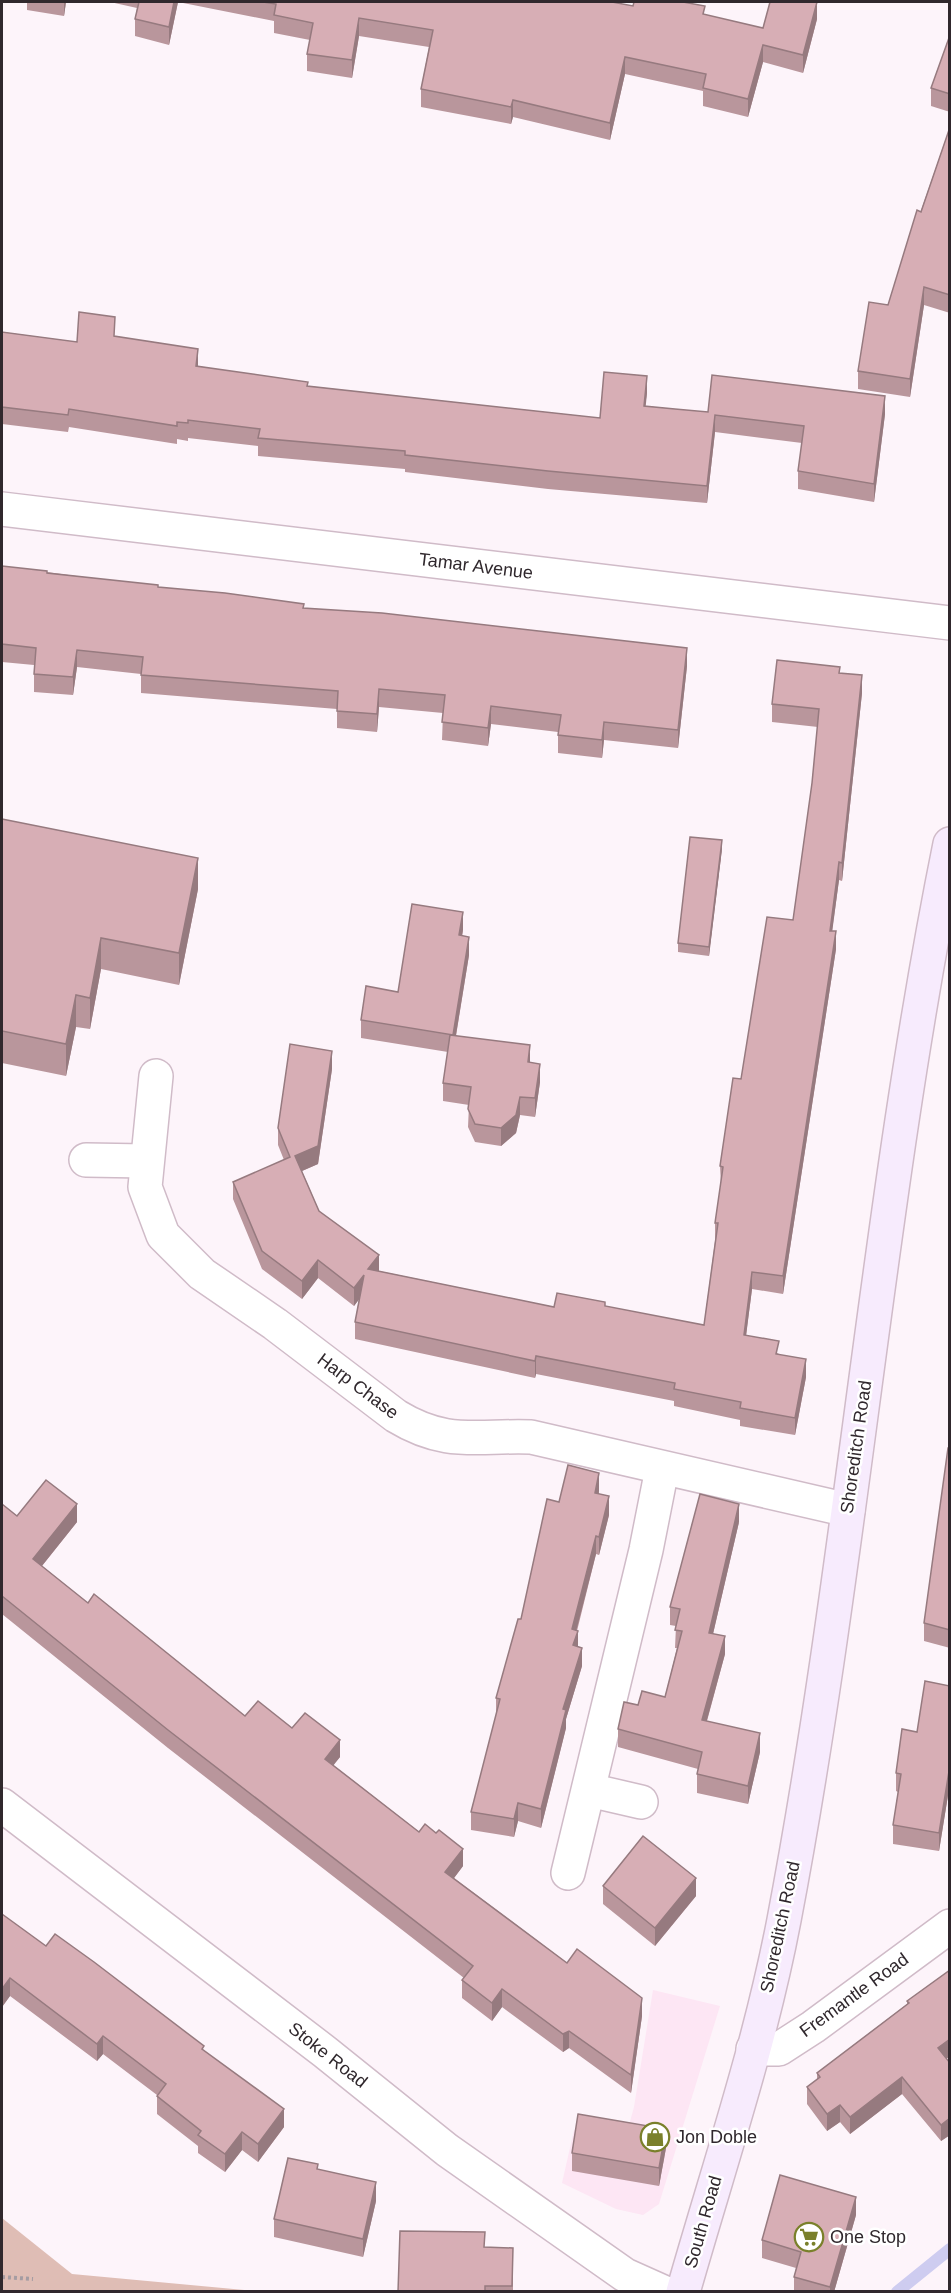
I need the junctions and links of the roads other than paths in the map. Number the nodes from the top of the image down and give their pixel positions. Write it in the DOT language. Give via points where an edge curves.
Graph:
graph roads {
  1 [pos="2,509"];
  2 [pos="950,623"];
  3 [pos="950,844"];
  4 [pos="156,1076"];
  5 [pos="86,1160"];
  6 [pos="146,1161"];
  7 [pos="662,1469"];
  8 [pos="848,1510"];
  9 [pos="589,1790"];
  10 [pos="640,1802"];
  11 [pos="2,1805"];
  12 [pos="568,1873"];
  13 [pos="950,1926"];
  14 [pos="753,2049"];
  15 [pos="663,2292"];
  16 [pos="683,2292"];
  1 -- 2 [label="street, Tamar Avenue"];
  3 -- 8 [label="main road, Shoreditch Road" via="920,993"];
  4 -- 6 [label="street, Harp Chase"];
  5 -- 6 [label="street"];
  6 -- 7 [label="street, Harp Chase" via="145,1187 163,1235 202,1274 416,1428 470,1440 531,1437"];
  7 -- 8 [label="street, Harp Chase"];
  7 -- 9 [label="street"];
  8 -- 14 [label="main road, Shoreditch Road" via="783,1923"];
  9 -- 10 [label="street"];
  9 -- 12 [label="street"];
  11 -- 15 [label="street, Stoke Road" via="447,2150 625,2275"];
  13 -- 14 [label="street, Fremantle Road" via="779,2049"];
  14 -- 16 [label="main road, South Road"];
}
